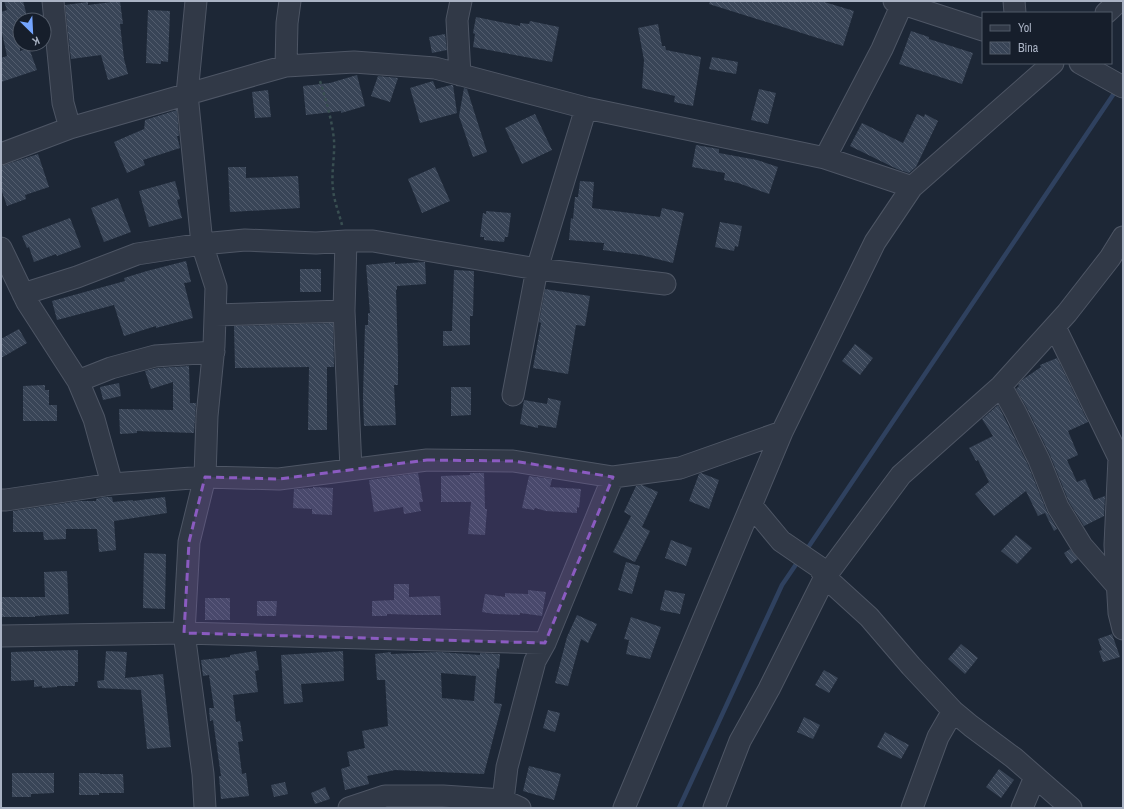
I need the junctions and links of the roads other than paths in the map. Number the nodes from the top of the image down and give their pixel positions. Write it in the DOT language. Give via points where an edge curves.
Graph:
graph roads {
  1 [pos="53,1"];
  2 [pos="196,1"];
  3 [pos="290,1"];
  4 [pos="461,1"];
  5 [pos="1014,1"];
  6 [pos="1119,1"];
  7 [pos="898,2"];
  8 [pos="1016,12"];
  9 [pos="1107,12"];
  10 [pos="982,30"];
  11 [pos="1052,64"];
  12 [pos="1082,64"];
  13 [pos="286,66"];
  14 [pos="460,75"];
  15 [pos="1123,87"];
  16 [pos="187,94"];
  17 [pos="586,108"];
  18 [pos="70,128"];
  19 [pos="1,154"];
  20 [pos="824,158"];
  21 [pos="912,187"];
  22 [pos="1123,237"];
  23 [pos="346,241"];
  24 [pos="202,244"];
  25 [pos="1,248"];
  26 [pos="537,269"];
  27 [pos="665,284"];
  28 [pos="23,294"];
  29 [pos="344,311"];
  30 [pos="215,315"];
  31 [pos="1055,327"];
  32 [pos="214,352"];
  33 [pos="78,381"];
  34 [pos="1001,386"];
  35 [pos="513,395"];
  36 [pos="782,432"];
  37 [pos="351,469"];
  38 [pos="1121,471"];
  39 [pos="205,477"];
  40 [pos="613,477"];
  41 [pos="112,484"];
  42 [pos="1,500"];
  43 [pos="751,505"];
  44 [pos="822,572"];
  45 [pos="1118,587"];
  46 [pos="1123,629"];
  47 [pos="184,633"];
  48 [pos="1,636"];
  49 [pos="545,643"];
  50 [pos="953,711"];
  51 [pos="1035,777"];
  52 [pos="508,805"];
  53 [pos="205,808"];
  54 [pos="349,808"];
  55 [pos="624,808"];
  56 [pos="714,808"];
  57 [pos="912,808"];
  58 [pos="1022,808"];
  59 [pos="1071,808"];
  1 -- 18 [label="street" via="63,103"];
  2 -- 16 [label="street"];
  3 -- 13 [label="street"];
  4 -- 14 [label="street" via="457,20"];
  5 -- 8 [label="street"];
  6 -- 9 [label="street"];
  7 -- 10 [label="street"];
  7 -- 20 [label="street" via="882,49"];
  11 -- 21 [label="street"];
  12 -- 15 [label="street"];
  13 -- 14 [label="street" via="354,62 435,68"];
  13 -- 16 [label="street"];
  14 -- 17 [label="street"];
  16 -- 18 [label="street"];
  16 -- 24 [label="street"];
  17 -- 20 [label="street"];
  17 -- 26 [label="street"];
  18 -- 19 [label="street"];
  20 -- 21 [label="street"];
  21 -- 36 [label="street" via="875,242"];
  22 -- 31 [label="street" via="1110,258"];
  23 -- 24 [label="street" via="316,243 245,240"];
  23 -- 26 [label="street" via="373,241"];
  23 -- 29 [label="street"];
  24 -- 28 [label="street" via="137,254"];
  24 -- 30 [label="street" via="216,287"];
  25 -- 28 [label="street"];
  26 -- 27 [label="street"];
  26 -- 35 [label="street"];
  28 -- 33 [label="street"];
  29 -- 30 [label="street"];
  29 -- 37 [label="street"];
  30 -- 32 [label="street"];
  31 -- 34 [label="street"];
  31 -- 38 [label="street" via="1119,458"];
  32 -- 33 [label="street" via="155,356 111,368"];
  32 -- 39 [label="street" via="207,416"];
  33 -- 41 [label="street" via="94,420"];
  34 -- 44 [label="street" via="901,475"];
  34 -- 45 [label="street" via="1039,460 1058,507 1082,546"];
  36 -- 40 [label="street" via="680,468"];
  36 -- 43 [label="street"];
  37 -- 39 [label="street" via="279,479"];
  37 -- 40 [label="street" via="427,460 513,461"];
  38 -- 45 [label="street" via="1115,544"];
  39 -- 41 [label="street"];
  39 -- 47 [label="street" via="189,542"];
  40 -- 49 [label="street"];
  41 -- 42 [label="street"];
  43 -- 44 [label="street" via="781,541"];
  43 -- 55 [label="street"];
  44 -- 50 [label="street" via="869,617"];
  44 -- 56 [label="street" via="769,689 740,741"];
  45 -- 46 [label="street" via="1119,613"];
  47 -- 48 [label="street"];
  47 -- 49 [label="street"];
  47 -- 53 [label="street" via="203,774"];
  49 -- 52 [label="street" via="535,661 507,767"];
  50 -- 51 [label="street"];
  50 -- 57 [label="street" via="938,737"];
  51 -- 58 [label="street"];
  51 -- 59 [label="street"];
  52 -- 54 [label="street" via="443,796 385,796"];
}
